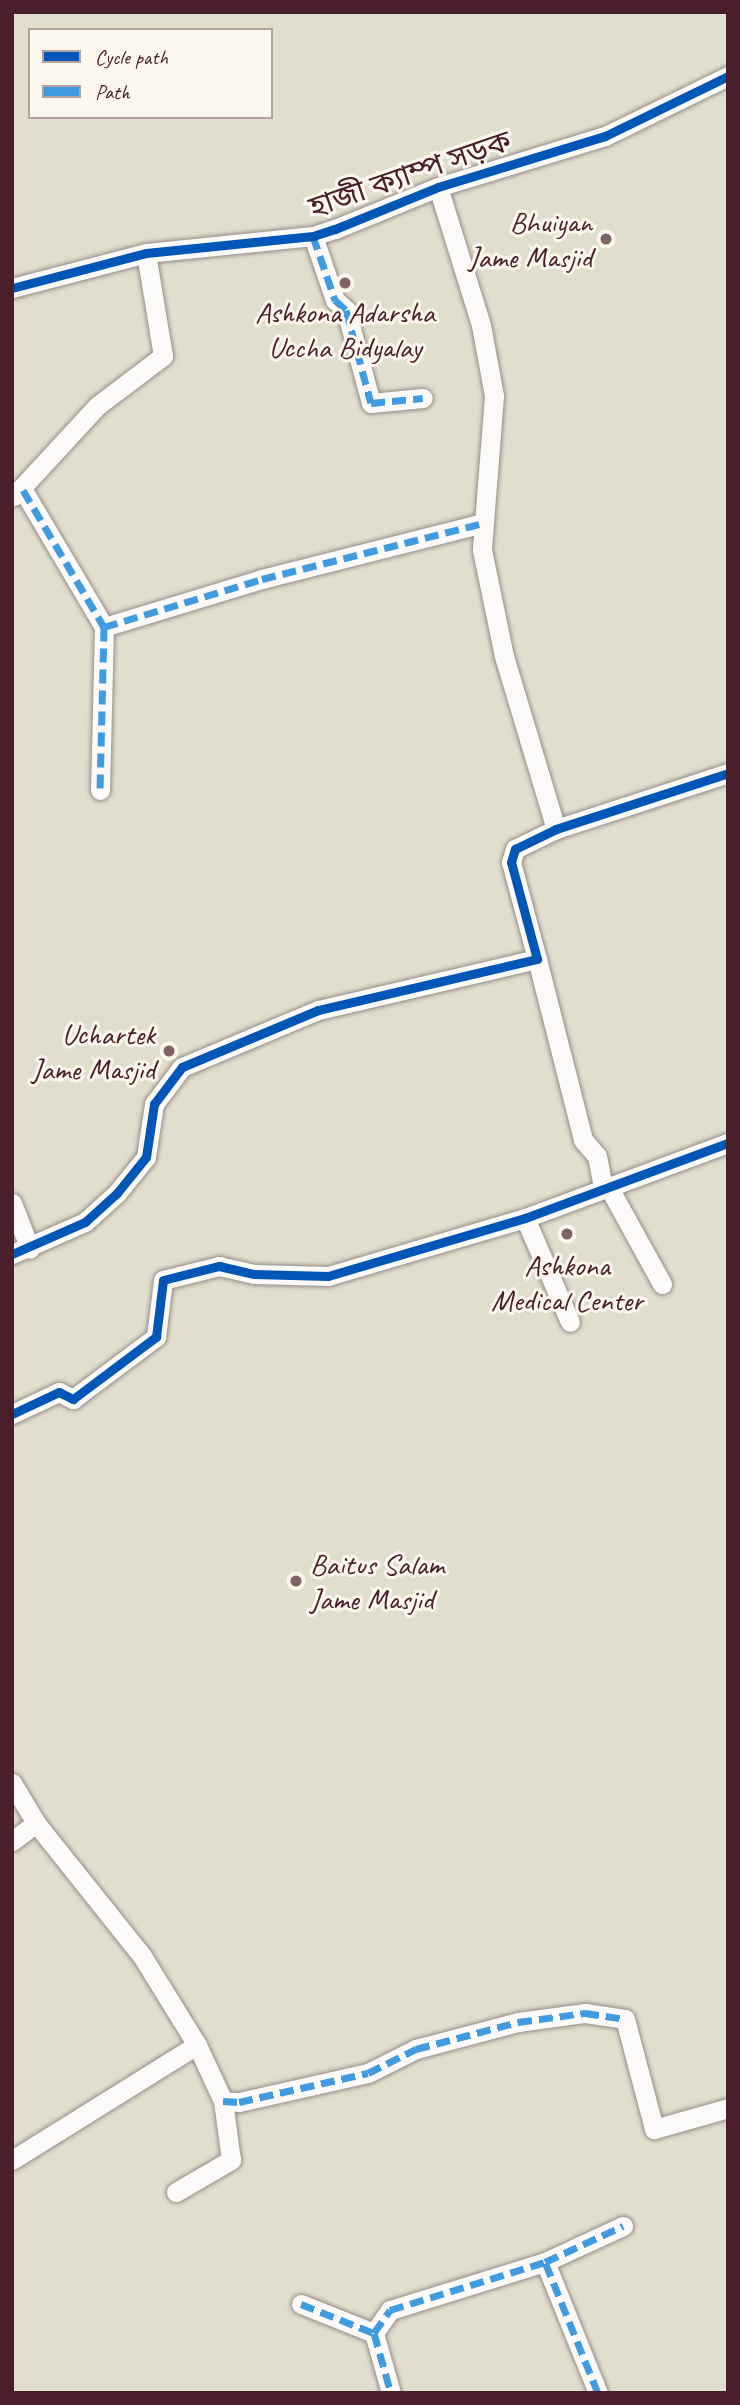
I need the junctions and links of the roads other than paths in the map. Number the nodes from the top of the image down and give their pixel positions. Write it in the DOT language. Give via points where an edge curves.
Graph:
graph roads {
  1 [pos="727,80"];
  2 [pos="438,187"];
  3 [pos="313,236"];
  4 [pos="146,253"];
  5 [pos="12,288"];
  6 [pos="423,398"];
  7 [pos="18,494"];
  8 [pos="483,523"];
  9 [pos="104,627"];
  10 [pos="728,773"];
  11 [pos="100,790"];
  12 [pos="556,829"];
  13 [pos="537,959"];
  14 [pos="728,1143"];
  15 [pos="605,1187"];
  16 [pos="12,1203"];
  17 [pos="525,1218"];
  18 [pos="21,1252"];
  19 [pos="662,1284"];
  20 [pos="570,1322"];
  21 [pos="12,1414"];
  22 [pos="12,1783"];
  23 [pos="36,1823"];
  24 [pos="12,1841"];
  25 [pos="197,2045"];
  26 [pos="223,2101"];
  27 [pos="728,2108"];
  28 [pos="12,2160"];
  29 [pos="176,2192"];
  30 [pos="624,2226"];
  31 [pos="545,2262"];
  32 [pos="301,2304"];
  33 [pos="374,2333"];
  34 [pos="391,2393"];
  35 [pos="598,2393"];
  1 -- 2 [label="street, হাজী ক্যাম্প সড়ক" via="605,136"];
  2 -- 3 [label="street, হাজী ক্যাম্প সড়ক"];
  2 -- 8 [label="street" via="481,325 494,396"];
  3 -- 4 [label="street, হাজী ক্যাম্প সড়ক"];
  3 -- 6 [label="street" via="331,290 346,310 371,403"];
  4 -- 5 [label="street, হাজী ক্যাম্প সড়ক"];
  4 -- 7 [label="street" via="163,356 97,407"];
  7 -- 9 [label="street"];
  8 -- 9 [label="street" via="262,579"];
  8 -- 12 [label="street" via="482,550 504,656"];
  9 -- 11 [label="street"];
  10 -- 12 [label="street"];
  12 -- 13 [label="street" via="512,855"];
  13 -- 15 [label="street" via="583,1140 597,1156"];
  13 -- 18 [label="street" via="318,1010 183,1067 154,1104 146,1157 117,1193 85,1222"];
  14 -- 15 [label="street"];
  15 -- 17 [label="street"];
  15 -- 19 [label="street"];
  16 -- 18 [label="street"];
  17 -- 20 [label="street"];
  17 -- 21 [label="street" via="328,1276 254,1273 219,1266 163,1280 156,1337 73,1399 58,1392"];
  22 -- 23 [label="street"];
  23 -- 24 [label="street"];
  23 -- 25 [label="street" via="142,1956"];
  25 -- 26 [label="street"];
  25 -- 28 [label="street"];
  26 -- 27 [label="street" via="239,2102 368,2073 416,2049 518,2022 585,2013 625,2019 654,2129"];
  26 -- 29 [label="street" via="231,2160"];
  30 -- 31 [label="street"];
  31 -- 33 [label="street" via="390,2310"];
  31 -- 35 [label="street"];
  32 -- 33 [label="street"];
  33 -- 34 [label="street"];
}
